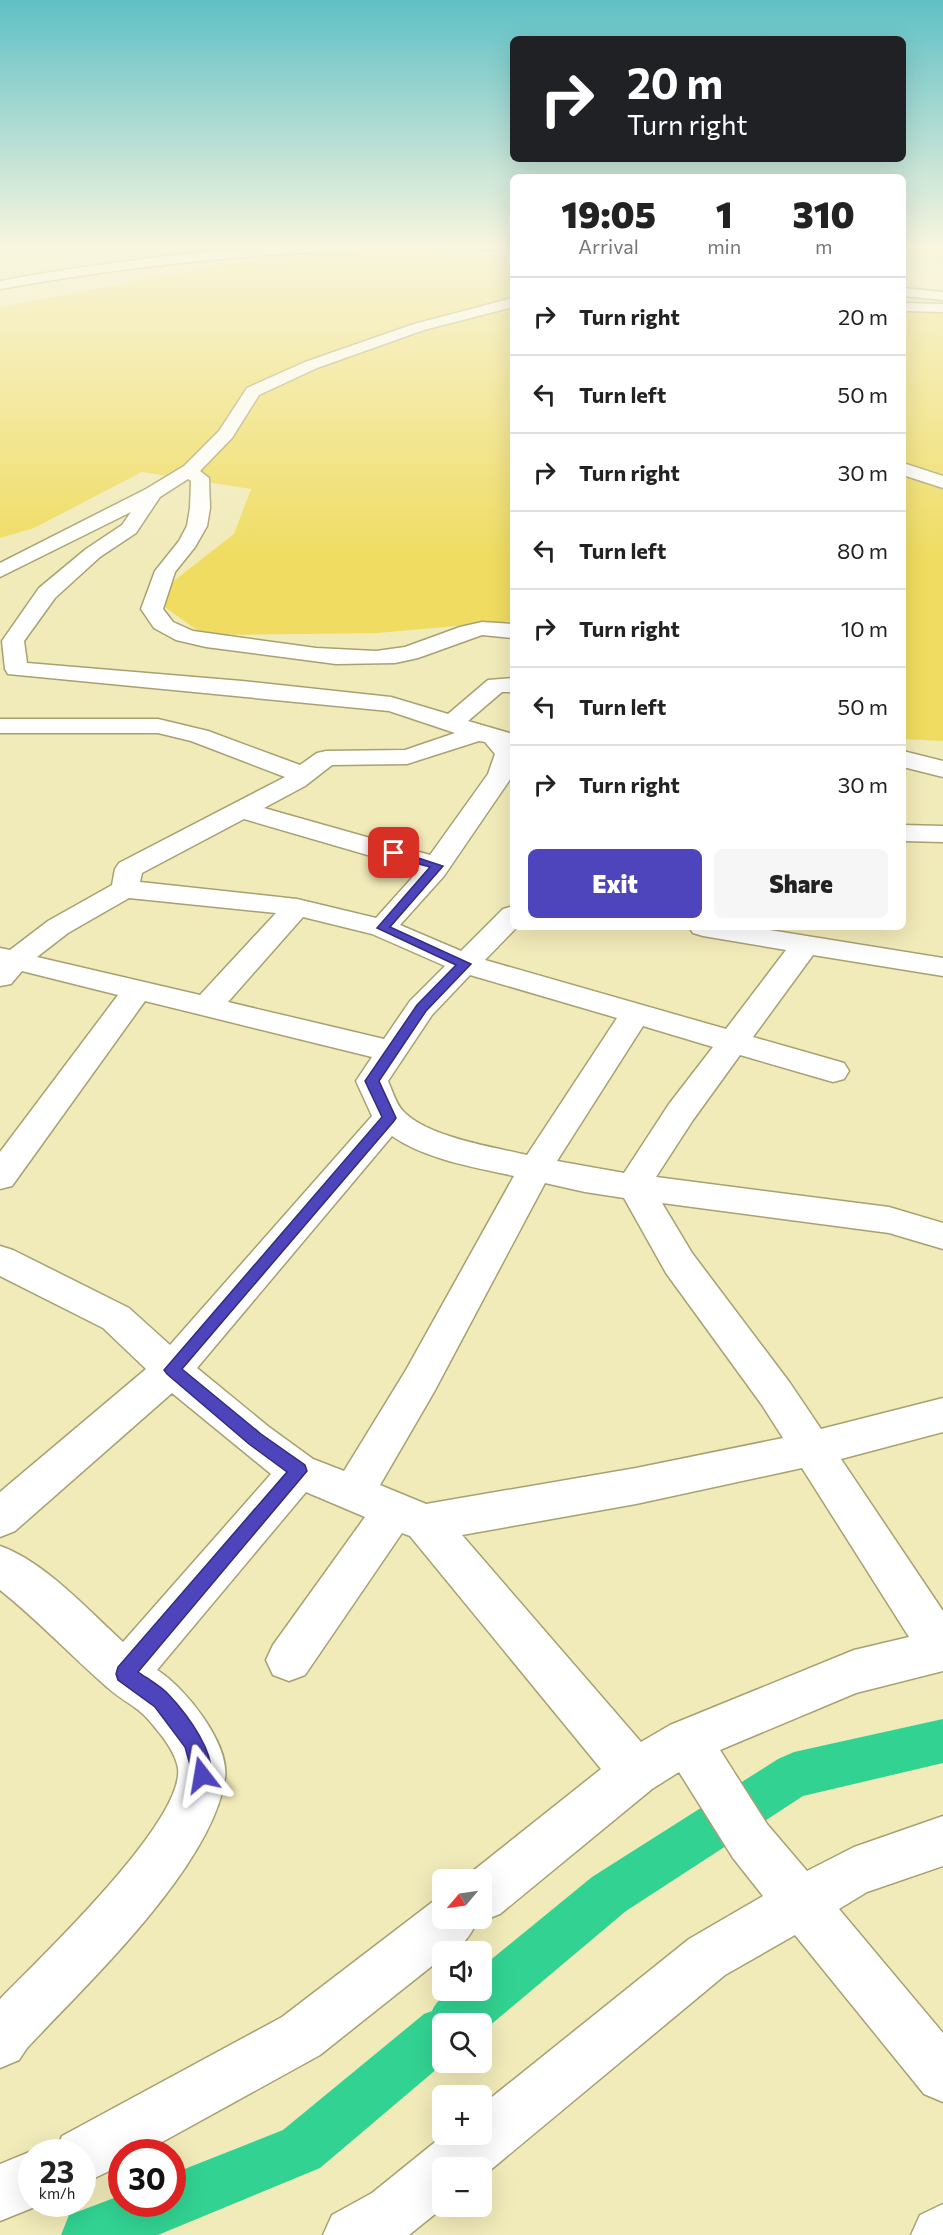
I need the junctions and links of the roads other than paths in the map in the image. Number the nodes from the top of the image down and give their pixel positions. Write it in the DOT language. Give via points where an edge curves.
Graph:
graph roads {
  1 [pos="353,350"];
  2 [pos="906,470"];
  3 [pos="188,472"];
  4 [pos="943,482"];
  5 [pos="153,493"];
  6 [pos="0,571"];
  7 [pos="510,630"];
  8 [pos="8,663"];
  9 [pos="510,685"];
  10 [pos="451,723"];
  11 [pos="0,726"];
  12 [pos="495,737"];
  13 [pos="906,760"];
  14 [pos="943,769"];
  15 [pos="303,775"];
  16 [pos="240,810"];
  17 [pos="906,833"];
  18 [pos="943,834"];
  19 [pos="437,866"];
  20 [pos="125,889"];
  21 [pos="297,907"];
  22 [pos="510,918"];
  23 [pos="382,928"];
  24 [pos="709,933"];
  25 [pos="805,945"];
  26 [pos="465,964"];
  27 [pos="5,965"];
  28 [pos="943,967"];
  29 [pos="138,989"];
  30 [pos="207,1006"];
  31 [pos="636,1013"];
  32 [pos="734,1041"];
  33 [pos="392,1051"];
  34 [pos="833,1071"];
  35 [pos="389,1118"];
  36 [pos="535,1168"];
  37 [pos="0,1177"];
  38 [pos="634,1184"];
  39 [pos="943,1236"];
  40 [pos="0,1260"];
  41 [pos="172,1370"];
  42 [pos="943,1415"];
  43 [pos="812,1449"];
  44 [pos="299,1471"];
  45 [pos="353,1493"];
  46 [pos="410,1517"];
  47 [pos="0,1518"];
  48 [pos="0,1565"];
  49 [pos="943,1650"];
  50 [pos="289,1660"];
  51 [pos="125,1674"];
  52 [pos="695,1755"];
  53 [pos="635,1772"];
  54 [pos="943,1841"];
  55 [pos="492,1888"];
  56 [pos="801,1902"];
  57 [pos="439,1929"];
  58 [pos="3,2032"];
  59 [pos="943,2075"];
  60 [pos="96,2148"];
  61 [pos="462,2157"];
  62 [pos="432,2180"];
  63 [pos="18,2185"];
  64 [pos="0,2193"];
  65 [pos="352,2235"];
  1 -- 3 [label="main road" via="253,392 226,434"];
  2 -- 4 [label="main road"];
  3 -- 5 [label="main road"];
  3 -- 7 [label="main road" via="200,478 199,517 188,543 165,571 152,609 159,622 176,633 366,658 423,650 475,629"];
  5 -- 6 [label="main road"];
  5 -- 8 [label="main road" via="129,530 93,553 47,593 13,642"];
  8 -- 10 [label="main road" via="16,669 391,704"];
  9 -- 10 [label="main road" via="496,685"];
  10 -- 12 [label="main road"];
  11 -- 15 [label="main road" via="158,726 200,736"];
  12 -- 15 [label="main road" via="407,757 326,759"];
  12 -- 19 [label="main road" via="508,753 500,775"];
  13 -- 14 [label="main road"];
  15 -- 16 [label="main road"];
  16 -- 19 [label="main road"];
  16 -- 20 [label="main road" via="129,869"];
  17 -- 18 [label="main road"];
  19 -- 23 [label="main road"];
  20 -- 21 [label="main road"];
  20 -- 27 [label="main road" via="69,918"];
  21 -- 23 [label="main road"];
  21 -- 30 [label="main road"];
  22 -- 26 [label="main road"];
  23 -- 26 [label="main road"];
  24 -- 25 [label="main road"];
  25 -- 28 [label="main road"];
  25 -- 32 [label="main road"];
  26 -- 31 [label="main road"];
  26 -- 33 [label="main road" via="421,1008"];
  27 -- 29 [label="main road"];
  29 -- 30 [label="main road"];
  29 -- 37 [label="main road"];
  30 -- 33 [label="main road"];
  31 -- 32 [label="main road"];
  31 -- 36 [label="main road"];
  32 -- 34 [label="main road"];
  32 -- 38 [label="main road"];
  33 -- 35 [label="main road" via="372,1081"];
  35 -- 36 [label="main road" via="417,1137 461,1152"];
  35 -- 41 [label="main road"];
  36 -- 38 [label="main road" via="585,1180"];
  36 -- 45 [label="main road" via="420,1381"];
  38 -- 39 [label="main road" via="889,1220"];
  38 -- 43 [label="main road" via="679,1263"];
  40 -- 41 [label="main road" via="116,1318"];
  41 -- 44 [label="main road"];
  41 -- 47 [label="main road"];
  42 -- 43 [label="main road"];
  43 -- 46 [label="main road" via="636,1486"];
  43 -- 49 [label="main road"];
  44 -- 45 [label="main road"];
  44 -- 51 [label="main road"];
  45 -- 46 [label="main road"];
  46 -- 50 [label="main road"];
  46 -- 53 [label="main road"];
  48 -- 51 [label="main road" via="32,1587"];
  49 -- 52 [label="main road" via="854,1672"];
  51 -- 58 [label="main road" via="161,1700 194,1743 202,1775 195,1807 138,1888"];
  52 -- 53 [label="main road"];
  52 -- 56 [label="main road" via="750,1841"];
  53 -- 55 [label="main road"];
  54 -- 56 [label="main road" via="854,1872"];
  56 -- 59 [label="main road"];
  56 -- 61 [label="main road" via="707,1957"];
  57 -- 60 [label="main road" via="301,2036"];
  62 -- 65 [label="main road" via="392,2213"];
  63 -- 64 [label="main road"];
}
